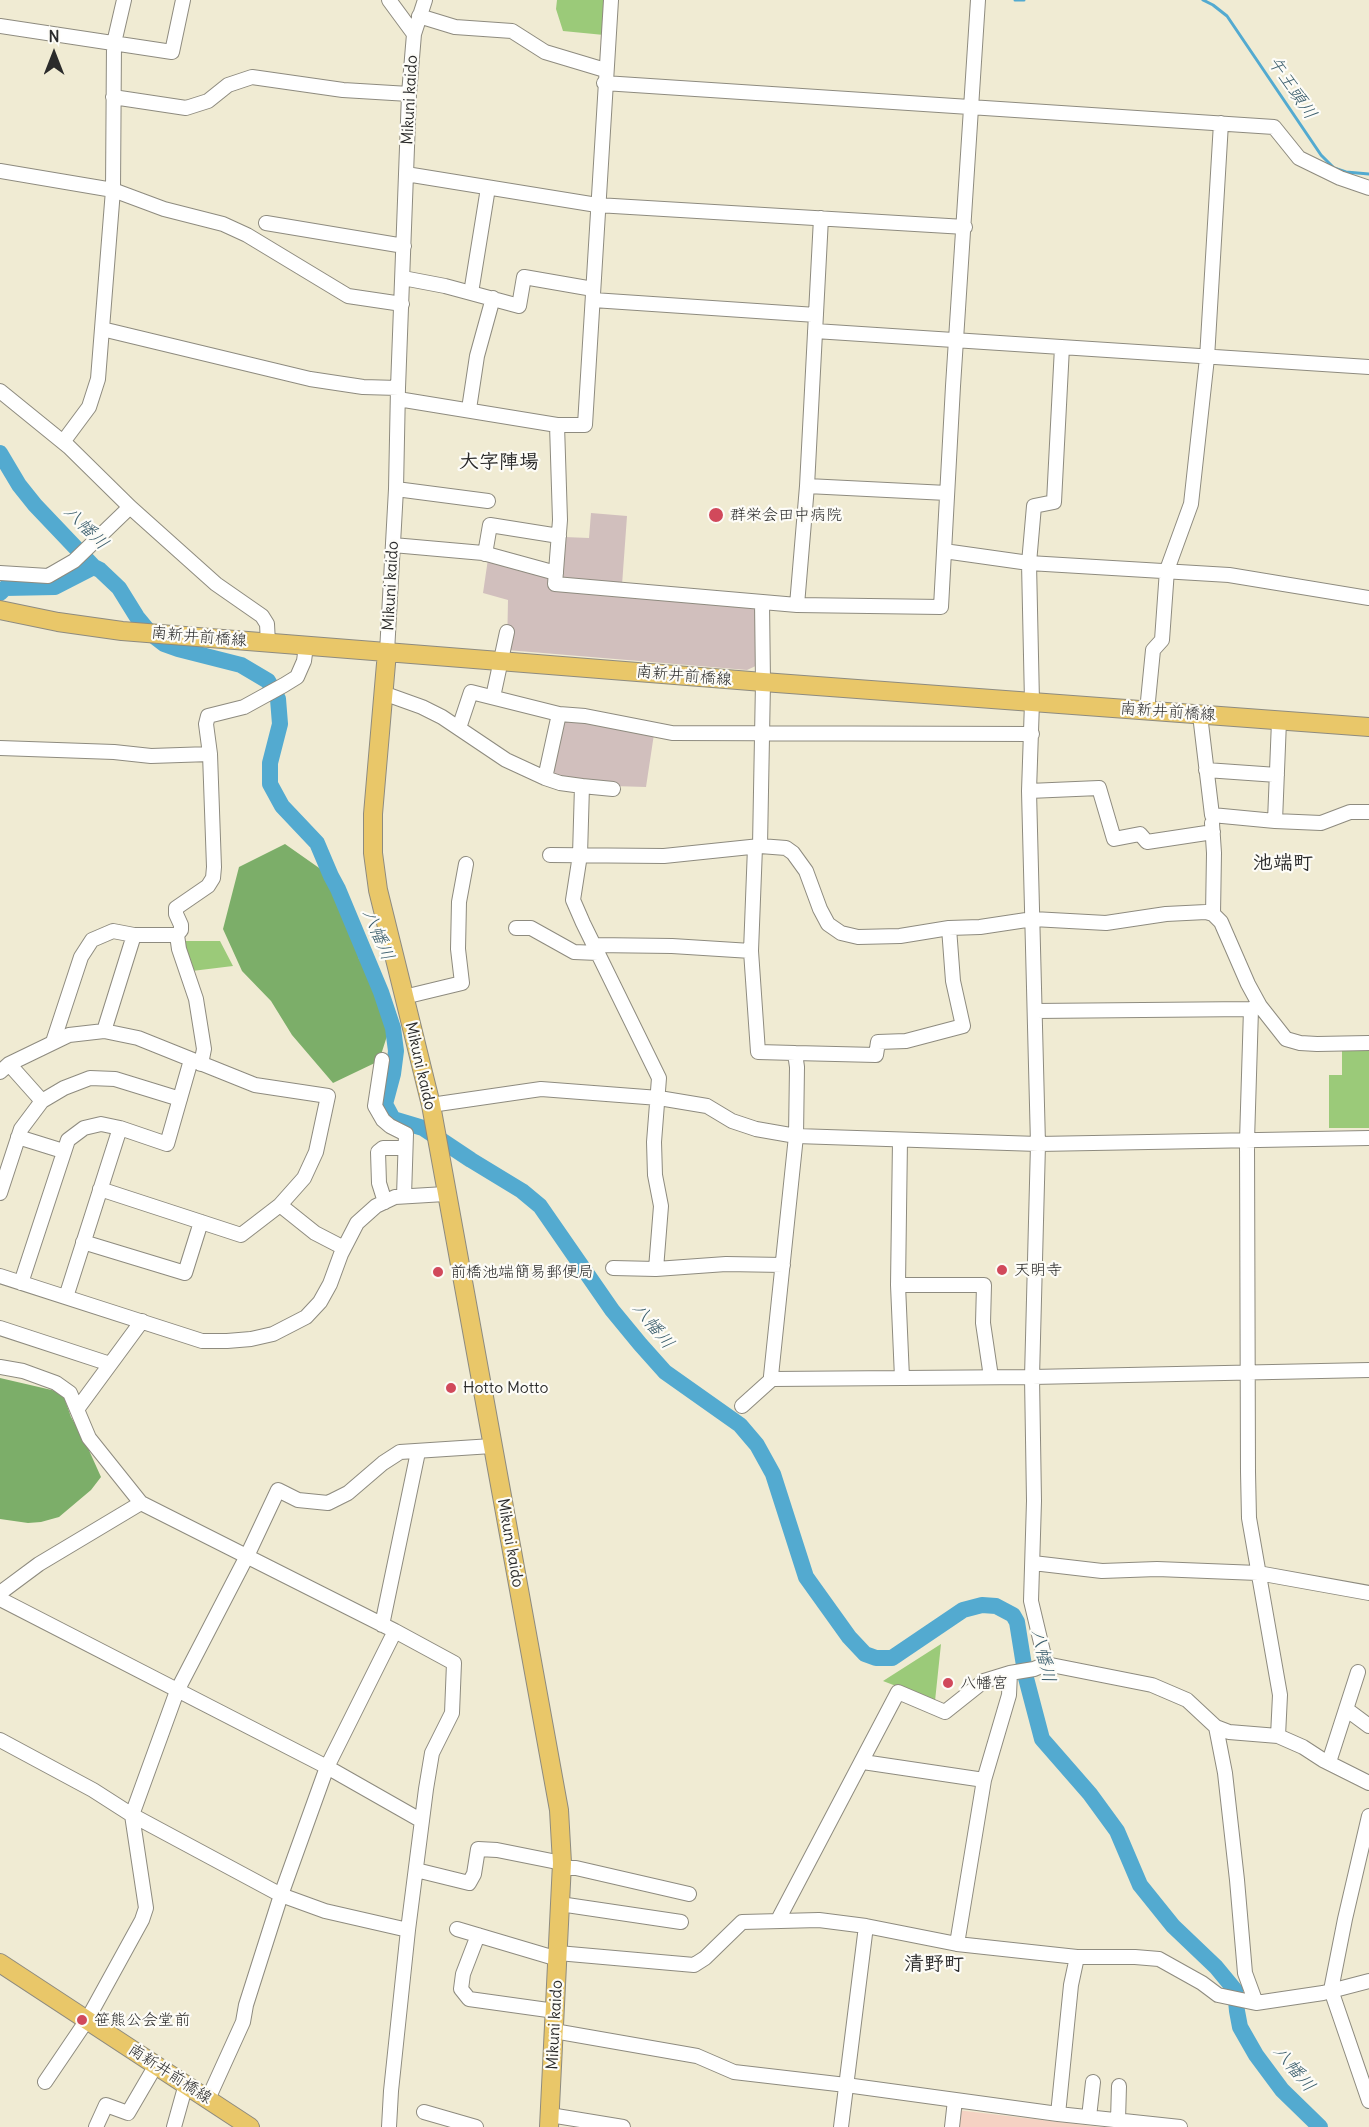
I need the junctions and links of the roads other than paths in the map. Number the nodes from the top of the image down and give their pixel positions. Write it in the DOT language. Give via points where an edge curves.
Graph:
graph roads {
  1 [pos="124,0"];
  2 [pos="183,0"];
  3 [pos="389,0"];
  4 [pos="425,0"];
  5 [pos="611,0"];
  6 [pos="975,1"];
  7 [pos="419,16"];
  8 [pos="0,26"];
  9 [pos="414,34"];
  10 [pos="114,43"];
  11 [pos="605,77"];
  12 [pos="409,94"];
  13 [pos="113,97"];
  14 [pos="971,108"];
  15 [pos="1221,123"];
  16 [pos="0,171"];
  17 [pos="406,174"];
  18 [pos="488,188"];
  19 [pos="1369,188"];
  20 [pos="113,190"];
  21 [pos="597,205"];
  22 [pos="821,218"];
  23 [pos="266,223"];
  24 [pos="965,227"];
  25 [pos="404,246"];
  26 [pos="403,278"];
  27 [pos="471,293"];
  28 [pos="593,295"];
  29 [pos="493,298"];
  30 [pos="402,304"];
  31 [pos="816,315"];
  32 [pos="102,329"];
  33 [pos="815,331"];
  34 [pos="956,341"];
  35 [pos="1062,347"];
  36 [pos="1207,358"];
  37 [pos="1369,368"];
  38 [pos="0,391"];
  39 [pos="398,394"];
  40 [pos="469,409"];
  41 [pos="557,425"];
  42 [pos="63,442"];
  43 [pos="807,486"];
  44 [pos="396,489"];
  45 [pos="947,493"];
  46 [pos="488,501"];
  47 [pos="130,507"];
  48 [pos="559,536"];
  49 [pos="393,544"];
  50 [pos="944,551"];
  51 [pos="485,554"];
  52 [pos="1029,563"];
  53 [pos="1167,570"];
  54 [pos="0,573"];
  55 [pos="556,573"];
  56 [pos="1369,598"];
  57 [pos="762,602"];
  58 [pos="797,605"];
  59 [pos="0,610"];
  60 [pos="507,632"];
  61 [pos="268,643"];
  62 [pos="306,646"];
  63 [pos="387,652"];
  64 [pos="502,661"];
  65 [pos="763,682"];
  66 [pos="383,693"];
  67 [pos="493,697"];
  68 [pos="1032,702"];
  69 [pos="1147,711"];
  70 [pos="559,714"];
  71 [pos="1200,715"];
  72 [pos="1279,721"];
  73 [pos="1369,727"];
  74 [pos="459,728"];
  75 [pos="762,734"];
  76 [pos="1032,734"];
  77 [pos="0,748"];
  78 [pos="210,753"];
  79 [pos="1206,770"];
  80 [pos="1277,775"];
  81 [pos="545,778"];
  82 [pos="582,786"];
  83 [pos="613,789"];
  84 [pos="1029,791"];
  85 [pos="1369,812"];
  86 [pos="1212,815"];
  87 [pos="1275,821"];
  88 [pos="1213,832"];
  89 [pos="757,846"];
  90 [pos="550,855"];
  91 [pos="580,855"];
  92 [pos="466,864"];
  93 [pos="1213,914"];
  94 [pos="1033,919"];
  95 [pos="516,928"];
  96 [pos="949,928"];
  97 [pos="134,935"];
  98 [pos="177,935"];
  99 [pos="596,949"];
  100 [pos="751,951"];
  101 [pos="404,997"];
  102 [pos="1255,1008"];
  103 [pos="1035,1011"];
  104 [pos="104,1031"];
  105 [pos="53,1042"];
  106 [pos="1369,1043"];
  107 [pos="795,1053"];
  108 [pos="382,1060"];
  109 [pos="196,1062"];
  110 [pos="5,1068"];
  111 [pos="659,1098"];
  112 [pos="180,1099"];
  113 [pos="42,1101"];
  114 [pos="431,1105"];
  115 [pos="120,1128"];
  116 [pos="796,1136"];
  117 [pos="18,1137"];
  118 [pos="1369,1138"];
  119 [pos="900,1140"];
  120 [pos="1247,1141"];
  121 [pos="1038,1144"];
  122 [pos="405,1149"];
  123 [pos="63,1151"];
  124 [pos="100,1189"];
  125 [pos="0,1193"];
  126 [pos="446,1194"];
  127 [pos="404,1196"];
  128 [pos="385,1202"];
  129 [pos="280,1205"];
  130 [pos="201,1222"];
  131 [pos="83,1242"];
  132 [pos="344,1248"];
  133 [pos="783,1265"];
  134 [pos="613,1268"];
  135 [pos="656,1269"];
  136 [pos="0,1276"];
  137 [pos="21,1283"];
  138 [pos="898,1285"];
  139 [pos="66,1297"];
  140 [pos="142,1322"];
  141 [pos="0,1328"];
  142 [pos="111,1364"];
  143 [pos="0,1366"];
  144 [pos="1369,1370"];
  145 [pos="1249,1372"];
  146 [pos="991,1377"];
  147 [pos="1032,1377"];
  148 [pos="902,1378"];
  149 [pos="772,1379"];
  150 [pos="742,1406"];
  151 [pos="78,1408"];
  152 [pos="492,1446"];
  153 [pos="418,1452"];
  154 [pos="141,1503"];
  155 [pos="247,1556"];
  156 [pos="1033,1563"];
  157 [pos="1258,1573"];
  158 [pos="0,1593"];
  159 [pos="1369,1593"];
  160 [pos="0,1599"];
  161 [pos="388,1628"];
  162 [pos="1040,1667"];
  163 [pos="1013,1672"];
  164 [pos="1358,1672"];
  165 [pos="177,1691"];
  166 [pos="1346,1709"];
  167 [pos="1369,1726"];
  168 [pos="1216,1727"];
  169 [pos="1278,1736"];
  170 [pos="0,1740"];
  171 [pos="862,1762"];
  172 [pos="1329,1762"];
  173 [pos="327,1767"];
  174 [pos="984,1780"];
  175 [pos="1369,1783"];
  176 [pos="132,1815"];
  177 [pos="1369,1816"];
  178 [pos="422,1821"];
  179 [pos="561,1865"];
  180 [pos="416,1870"];
  181 [pos="689,1894"];
  182 [pos="281,1895"];
  183 [pos="560,1904"];
  184 [pos="778,1920"];
  185 [pos="681,1922"];
  186 [pos="866,1926"];
  187 [pos="457,1929"];
  188 [pos="408,1930"];
  189 [pos="478,1935"];
  190 [pos="957,1944"];
  191 [pos="558,1956"];
  192 [pos="1077,1957"];
  193 [pos="0,1963"];
  194 [pos="1369,1981"];
  195 [pos="1331,1990"];
  196 [pos="1256,2003"];
  197 [pos="555,2011"];
  198 [pos="87,2020"];
  199 [pos="554,2031"];
  200 [pos="156,2065"];
  201 [pos="45,2082"];
  202 [pos="1094,2082"];
  203 [pos="186,2084"];
  204 [pos="846,2085"];
  205 [pos="1119,2086"];
  206 [pos="208,2099"];
  207 [pos="955,2100"];
  208 [pos="1369,2101"];
  209 [pos="424,2112"];
  210 [pos="1058,2114"];
  211 [pos="1089,2117"];
  212 [pos="1118,2120"];
  213 [pos="550,2121"];
  214 [pos="96,2127"];
  215 [pos="174,2127"];
  216 [pos="250,2127"];
  217 [pos="389,2127"];
  218 [pos="476,2127"];
  219 [pos="623,2127"];
  220 [pos="841,2127"];
  221 [pos="952,2127"];
  222 [pos="1180,2127"];
  1 -- 10 [label="street"];
  2 -- 10 [label="street" via="172,52"];
  3 -- 9 [label="street"];
  4 -- 7 [label="street, Mikuni kaido"];
  5 -- 11 [label="street"];
  6 -- 14 [label="street"];
  7 -- 9 [label="street, Mikuni kaido"];
  7 -- 11 [label="street" via="454,27 512,30 545,52"];
  8 -- 10 [label="street"];
  9 -- 12 [label="street, Mikuni kaido"];
  10 -- 13 [label="street"];
  11 -- 14 [label="street"];
  11 -- 21 [label="street"];
  12 -- 13 [label="street" via="343,90 252,77 228,85 208,101 186,108"];
  12 -- 17 [label="street, Mikuni kaido"];
  13 -- 20 [label="street"];
  14 -- 15 [label="street"];
  14 -- 24 [label="street"];
  15 -- 19 [label="street" via="1274,127 1299,158"];
  15 -- 36 [label="street"];
  16 -- 20 [label="street"];
  17 -- 18 [label="street"];
  17 -- 25 [label="street, Mikuni kaido"];
  18 -- 21 [label="street"];
  18 -- 27 [label="street"];
  20 -- 30 [label="street" via="164,209 224,224 348,296"];
  20 -- 32 [label="street"];
  21 -- 22 [label="street"];
  21 -- 28 [label="street"];
  22 -- 24 [label="street"];
  22 -- 31 [label="street"];
  23 -- 25 [label="street"];
  24 -- 34 [label="street"];
  25 -- 26 [label="street, Mikuni kaido"];
  26 -- 27 [label="street"];
  26 -- 30 [label="street, Mikuni kaido"];
  27 -- 29 [label="street"];
  28 -- 29 [label="street" via="524,277 519,306"];
  28 -- 31 [label="street"];
  28 -- 41 [label="street" via="585,425"];
  29 -- 40 [label="street" via="477,356"];
  30 -- 39 [label="street, Mikuni kaido"];
  31 -- 33 [label="street"];
  32 -- 39 [label="street" via="310,379"];
  32 -- 42 [label="street" via="98,379 89,407"];
  33 -- 34 [label="street"];
  33 -- 43 [label="street"];
  34 -- 35 [label="street"];
  34 -- 45 [label="street"];
  35 -- 36 [label="street"];
  35 -- 52 [label="street" via="1054,502 1034,506"];
  36 -- 37 [label="street"];
  36 -- 53 [label="street" via="1191,504"];
  38 -- 42 [label="street"];
  39 -- 40 [label="street"];
  39 -- 44 [label="street, Mikuni kaido"];
  40 -- 41 [label="street"];
  41 -- 48 [label="street"];
  42 -- 47 [label="street"];
  43 -- 45 [label="street"];
  43 -- 58 [label="street"];
  44 -- 46 [label="street"];
  44 -- 49 [label="street, Mikuni kaido"];
  45 -- 50 [label="street"];
  47 -- 54 [label="street" via="74,561 48,576"];
  47 -- 61 [label="street" via="216,584 262,616 267,624"];
  48 -- 51 [label="street" via="490,525"];
  48 -- 55 [label="street"];
  49 -- 51 [label="street"];
  49 -- 63 [label="street, Mikuni kaido"];
  50 -- 52 [label="street"];
  50 -- 58 [label="street" via="941,607"];
  51 -- 55 [label="street"];
  52 -- 53 [label="street"];
  52 -- 68 [label="street"];
  53 -- 56 [label="street" via="1229,574"];
  53 -- 69 [label="street" via="1162,640 1154,650"];
  55 -- 57 [label="street" via="555,584"];
  57 -- 58 [label="street"];
  57 -- 65 [label="street"];
  59 -- 61 [label="main road, 南新井前橋線" via="122,631"];
  60 -- 64 [label="street"];
  61 -- 62 [label="main road, 南新井前橋線"];
  62 -- 63 [label="main road, 南新井前橋線"];
  62 -- 78 [label="street" via="297,677 244,706 208,716"];
  63 -- 64 [label="main road, 南新井前橋線"];
  63 -- 66 [label="main road, Mikuni kaido"];
  64 -- 65 [label="main road, 南新井前橋線"];
  64 -- 67 [label="street"];
  65 -- 68 [label="main road, 南新井前橋線"];
  65 -- 75 [label="street"];
  66 -- 74 [label="street" via="422,707"];
  66 -- 101 [label="main road, Mikuni kaido" via="373,853"];
  67 -- 70 [label="street"];
  67 -- 74 [label="street" via="471,692"];
  68 -- 69 [label="main road, 南新井前橋線"];
  68 -- 76 [label="street"];
  69 -- 71 [label="main road, 南新井前橋線"];
  70 -- 75 [label="street" via="672,733"];
  70 -- 81 [label="street"];
  71 -- 72 [label="main road, 南新井前橋線"];
  71 -- 79 [label="street"];
  72 -- 73 [label="main road, 南新井前橋線"];
  72 -- 80 [label="street"];
  74 -- 81 [label="street" via="506,760"];
  75 -- 76 [label="street"];
  75 -- 89 [label="street"];
  76 -- 84 [label="street"];
  77 -- 78 [label="street" via="151,756"];
  78 -- 98 [label="street" via="213,878 208,886 176,908 181,925"];
  79 -- 80 [label="street"];
  79 -- 86 [label="street"];
  80 -- 87 [label="street"];
  81 -- 82 [label="street"];
  82 -- 83 [label="street"];
  82 -- 91 [label="street"];
  84 -- 88 [label="street" via="1099,788 1114,839 1140,834 1147,842"];
  84 -- 94 [label="street"];
  85 -- 87 [label="street" via="1350,812 1321,823"];
  86 -- 87 [label="street"];
  86 -- 88 [label="street"];
  88 -- 93 [label="street"];
  89 -- 91 [label="street" via="664,856"];
  89 -- 96 [label="street" via="786,848 793,853 806,871 828,924 841,933 875,938"];
  89 -- 100 [label="street"];
  90 -- 91 [label="street"];
  91 -- 99 [label="street" via="573,900"];
  92 -- 101 [label="street" via="459,902 462,983"];
  93 -- 94 [label="street" via="1166,914 1106,923"];
  93 -- 102 [label="street" via="1221,922"];
  94 -- 96 [label="street"];
  94 -- 103 [label="street"];
  95 -- 99 [label="street" via="531,928 574,952"];
  96 -- 107 [label="street" via="953,981 963,1026 906,1041 878,1042 876,1055"];
  97 -- 98 [label="street"];
  97 -- 104 [label="street"];
  97 -- 105 [label="street" via="113,931 92,940 81,957"];
  98 -- 109 [label="street" via="204,1049"];
  99 -- 100 [label="street" via="672,946"];
  99 -- 111 [label="street" via="660,1078"];
  100 -- 107 [label="street" via="758,1052"];
  101 -- 114 [label="main road, Mikuni kaido"];
  102 -- 103 [label="street"];
  102 -- 106 [label="street" via="1286,1039 1317,1044"];
  102 -- 120 [label="street"];
  103 -- 121 [label="street"];
  104 -- 105 [label="street" via="69,1035"];
  104 -- 109 [label="street" via="138,1038"];
  105 -- 110 [label="street"];
  107 -- 116 [label="street"];
  108 -- 122 [label="street" via="375,1106 383,1120 406,1134"];
  109 -- 112 [label="street"];
  109 -- 129 [label="street" via="255,1085 328,1096 316,1152 304,1178"];
  110 -- 113 [label="street"];
  111 -- 114 [label="street" via="541,1089"];
  111 -- 116 [label="street" via="707,1106 732,1121"];
  111 -- 135 [label="street" via="654,1142 661,1206"];
  112 -- 113 [label="street" via="115,1079 90,1078"];
  112 -- 115 [label="street" via="167,1144"];
  113 -- 117 [label="street"];
  114 -- 126 [label="main road, Mikuni kaido"];
  115 -- 123 [label="street" via="101,1124 84,1128 68,1140"];
  115 -- 124 [label="street"];
  116 -- 119 [label="street"];
  116 -- 133 [label="street"];
  117 -- 123 [label="street"];
  117 -- 125 [label="street"];
  118 -- 120 [label="street"];
  119 -- 121 [label="street"];
  119 -- 138 [label="street"];
  120 -- 121 [label="street"];
  120 -- 145 [label="street"];
  121 -- 147 [label="street"];
  122 -- 127 [label="street"];
  122 -- 128 [label="street" via="383,1148 378,1152 379,1183"];
  123 -- 137 [label="street"];
  124 -- 130 [label="street"];
  124 -- 131 [label="street"];
  126 -- 127 [label="street"];
  126 -- 152 [label="main road, Mikuni kaido"];
  127 -- 128 [label="street"];
  128 -- 132 [label="street" via="357,1223"];
  129 -- 130 [label="street" via="241,1234"];
  129 -- 132 [label="street" via="315,1233"];
  130 -- 131 [label="street" via="185,1273"];
  131 -- 139 [label="street"];
  132 -- 140 [label="street" via="320,1302 306,1317 273,1334 202,1341"];
  133 -- 135 [label="street"];
  133 -- 149 [label="street"];
  134 -- 135 [label="street"];
  136 -- 137 [label="street"];
  137 -- 139 [label="street"];
  138 -- 146 [label="street" via="984,1285 983,1323"];
  138 -- 148 [label="street"];
  139 -- 140 [label="street"];
  140 -- 142 [label="street"];
  141 -- 142 [label="street"];
  142 -- 151 [label="street"];
  143 -- 151 [label="street" via="56,1383 70,1393"];
  144 -- 145 [label="street"];
  145 -- 147 [label="street"];
  145 -- 157 [label="street" via="1249,1518"];
  146 -- 147 [label="street"];
  146 -- 148 [label="street"];
  147 -- 156 [label="street"];
  148 -- 149 [label="street"];
  149 -- 150 [label="street"];
  151 -- 154 [label="street" via="89,1438"];
  152 -- 153 [label="street"];
  152 -- 179 [label="main road, Mikuni kaido" via="559,1810"];
  153 -- 155 [label="street" via="400,1452 348,1493 328,1503 298,1500 278,1490"];
  153 -- 161 [label="street"];
  154 -- 155 [label="street"];
  154 -- 158 [label="street" via="39,1564"];
  155 -- 161 [label="street"];
  155 -- 165 [label="street"];
  156 -- 157 [label="street" via="1102,1571"];
  156 -- 162 [label="street" via="1031,1601"];
  157 -- 159 [label="street"];
  157 -- 169 [label="street" via="1280,1695"];
  160 -- 165 [label="street"];
  161 -- 173 [label="street"];
  161 -- 178 [label="street" via="454,1663 452,1713 432,1753"];
  162 -- 163 [label="street"];
  162 -- 168 [label="street" via="1152,1685 1187,1700"];
  163 -- 171 [label="street" via="984,1681 945,1712 898,1692"];
  163 -- 174 [label="street"];
  164 -- 166 [label="street"];
  165 -- 173 [label="street"];
  165 -- 176 [label="street"];
  166 -- 167 [label="street"];
  166 -- 172 [label="street"];
  168 -- 169 [label="street" via="1229,1732"];
  168 -- 196 [label="street" via="1225,1773 1245,1973"];
  169 -- 172 [label="street"];
  170 -- 176 [label="street"];
  171 -- 174 [label="street"];
  171 -- 184 [label="street"];
  172 -- 175 [label="street"];
  173 -- 178 [label="street"];
  173 -- 182 [label="street"];
  174 -- 190 [label="street"];
  176 -- 182 [label="street"];
  176 -- 198 [label="street" via="146,1908"];
  177 -- 195 [label="street"];
  178 -- 180 [label="street"];
  179 -- 180 [label="street" via="496,1850 478,1850 469,1883"];
  179 -- 181 [label="street"];
  179 -- 183 [label="main road, Mikuni kaido"];
  180 -- 188 [label="street"];
  182 -- 188 [label="street" via="325,1911"];
  182 -- 206 [label="street" via="243,2022"];
  183 -- 185 [label="street"];
  183 -- 191 [label="main road, Mikuni kaido"];
  184 -- 186 [label="street"];
  184 -- 191 [label="street" via="742,1922 694,1965"];
  186 -- 190 [label="street"];
  186 -- 204 [label="street"];
  187 -- 189 [label="street"];
  188 -- 217 [label="street"];
  189 -- 191 [label="street"];
  189 -- 197 [label="street" via="463,1974 462,1989 469,1999"];
  190 -- 192 [label="street"];
  191 -- 197 [label="main road, Mikuni kaido"];
  192 -- 196 [label="street" via="1159,1959 1218,1995"];
  192 -- 210 [label="street"];
  193 -- 198 [label="main road, 南新井前橋線"];
  194 -- 195 [label="street"];
  195 -- 196 [label="street"];
  195 -- 208 [label="street"];
  197 -- 199 [label="main road, Mikuni kaido"];
  198 -- 200 [label="main road, 南新井前橋線"];
  198 -- 201 [label="street"];
  199 -- 204 [label="street" via="697,2056 734,2072"];
  199 -- 213 [label="main road, Mikuni kaido"];
  200 -- 203 [label="main road, 南新井前橋線"];
  200 -- 214 [label="street" via="128,2113 106,2105"];
  202 -- 211 [label="street"];
  203 -- 206 [label="main road, 南新井前橋線"];
  203 -- 215 [label="street"];
  204 -- 207 [label="street"];
  204 -- 220 [label="street"];
  205 -- 212 [label="street"];
  206 -- 216 [label="main road, 南新井前橋線"];
  207 -- 210 [label="street"];
  207 -- 221 [label="street"];
  209 -- 218 [label="street"];
  210 -- 211 [label="street"];
  211 -- 212 [label="street"];
  212 -- 222 [label="street"];
  213 -- 219 [label="street"];
}
